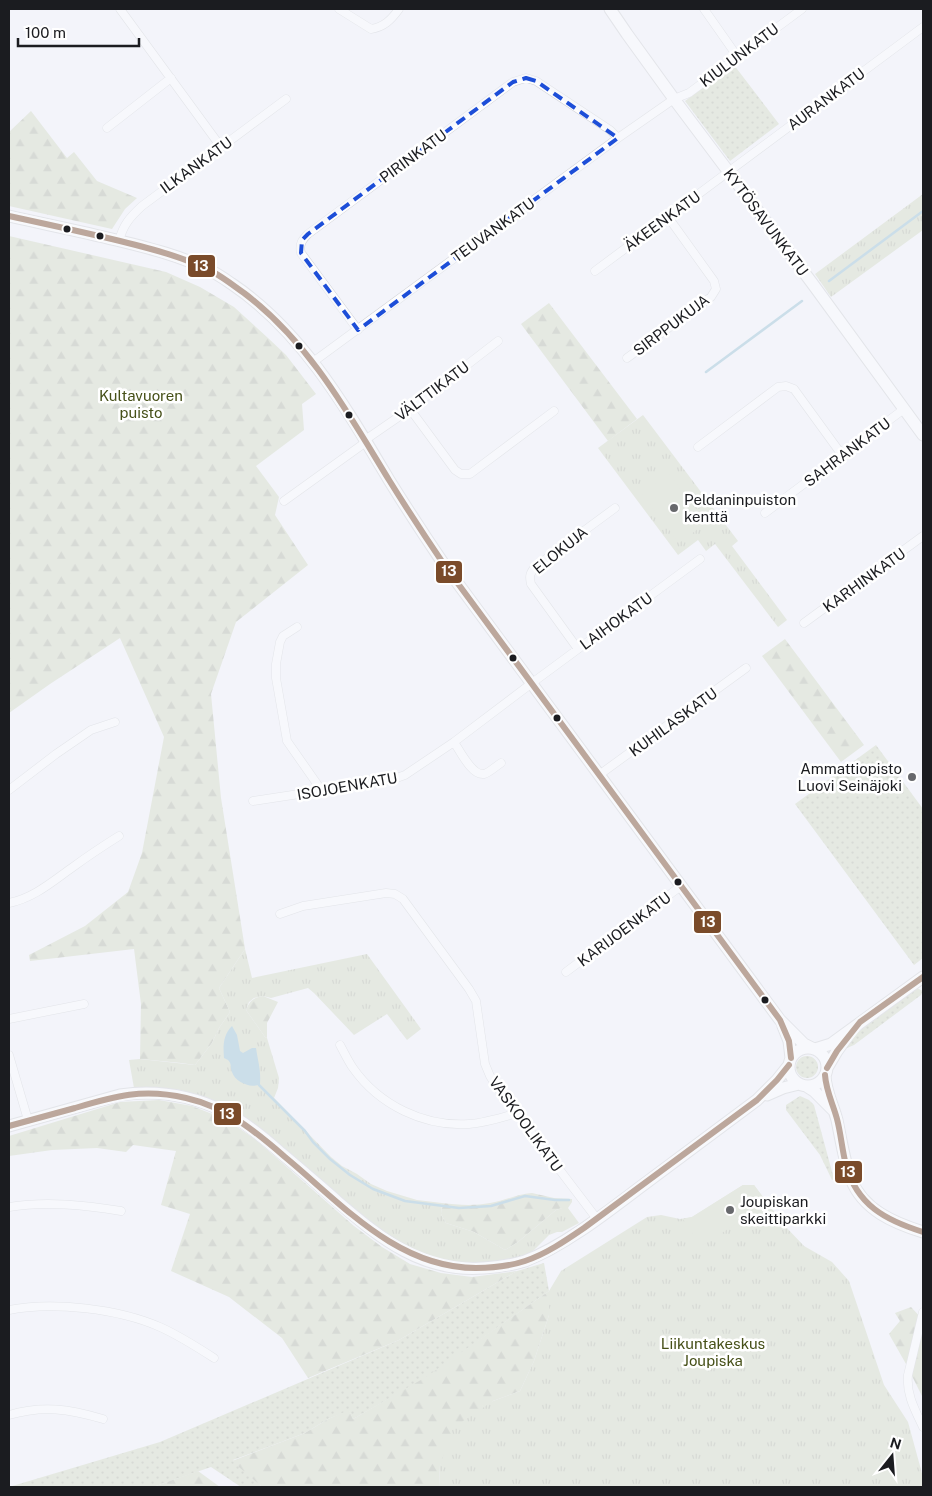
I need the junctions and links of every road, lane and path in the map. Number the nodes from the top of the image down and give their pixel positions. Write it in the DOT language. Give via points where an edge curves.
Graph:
graph roads {
  1 [pos="120,9"];
  2 [pos="339,9"];
  3 [pos="399,9"];
  4 [pos="610,9"];
  5 [pos="704,9"];
  6 [pos="802,9"];
  7 [pos="923,27"];
  8 [pos="737,56"];
  9 [pos="171,78"];
  10 [pos="674,99"];
  11 [pos="286,100"];
  12 [pos="107,128"];
  13 [pos="618,138"];
  14 [pos="221,147"];
  15 [pos="729,172"];
  16 [pos="9,216"];
  17 [pos="668,216"];
  18 [pos="119,241"];
  19 [pos="595,271"];
  20 [pos="358,330"];
  21 [pos="498,342"];
  22 [pos="627,358"];
  23 [pos="313,362"];
  24 [pos="410,409"];
  25 [pos="904,409"];
  26 [pos="554,411"];
  27 [pos="923,435"];
  28 [pos="366,441"];
  29 [pos="698,447"];
  30 [pos="842,455"];
  31 [pos="284,501"];
  32 [pos="615,508"];
  33 [pos="765,513"];
  34 [pos="923,536"];
  35 [pos="700,559"];
  36 [pos="804,623"];
  37 [pos="297,627"];
  38 [pos="578,649"];
  39 [pos="746,668"];
  40 [pos="532,683"];
  41 [pos="115,722"];
  42 [pos="454,742"];
  43 [pos="501,763"];
  44 [pos="599,775"];
  45 [pos="9,790"];
  46 [pos="322,790"];
  47 [pos="253,801"];
  48 [pos="119,836"];
  49 [pos="681,886"];
  50 [pos="9,903"];
  51 [pos="280,914"];
  52 [pos="566,972"];
  53 [pos="922,981"];
  54 [pos="84,1004"];
  55 [pos="9,1019"];
  56 [pos="780,1020"];
  57 [pos="860,1022"];
  58 [pos="340,1045"];
  59 [pos="813,1049"];
  60 [pos="9,1055"];
  61 [pos="790,1062"];
  62 [pos="826,1071"];
  63 [pos="803,1085"];
  64 [pos="757,1100"];
  65 [pos="835,1112"];
  66 [pos="517,1113"];
  67 [pos="28,1120"];
  68 [pos="9,1126"];
  69 [pos="9,1207"];
  70 [pos="121,1211"];
  71 [pos="597,1219"];
  72 [pos="923,1232"];
  73 [pos="9,1310"];
  74 [pos="923,1312"];
  75 [pos="214,1358"];
  76 [pos="9,1415"];
  77 [pos="103,1419"];
  78 [pos="923,1427"];
  1 -- 9 [label="street"];
  2 -- 3 [label="street" via="371,29 382,27"];
  4 -- 10 [label="street, KYTÖSAVUNKATU"];
  5 -- 8 [label="street"];
  6 -- 8 [label="street, KIULUNKATU"];
  7 -- 15 [label="street, AURANKATU"];
  8 -- 10 [label="street, KIULUNKATU" via="689,93"];
  9 -- 12 [label="street"];
  9 -- 14 [label="street"];
  10 -- 13 [label="street, TEUVANKATU"];
  10 -- 15 [label="street, KYTÖSAVUNKATU"];
  11 -- 14 [label="street, ILKANKATU"];
  13 -- 20 [label="street, TEUVANKATU"];
  13 -- 20 [label="street, PIRINKATU" via="536,81 526,78 513,82 323,222 302,240 301,253"];
  14 -- 18 [label="street, ILKANKATU" via="129,217"];
  15 -- 17 [label="street, ÄKEENKATU"];
  15 -- 25 [label="street, KYTÖSAVUNKATU"];
  16 -- 18 [label="street"];
  17 -- 19 [label="street, ÄKEENKATU"];
  17 -- 22 [label="street, SIRPPUKUJA" via="714,281 716,289"];
  18 -- 23 [label="street" via="149,248 214,272 267,311"];
  20 -- 23 [label="street, TEUVANKATU"];
  21 -- 24 [label="street, VÄLTTIKATU"];
  23 -- 28 [label="street"];
  24 -- 26 [label="street" via="461,474 470,474"];
  24 -- 28 [label="street, VÄLTTIKATU"];
  25 -- 27 [label="street, KYTÖSAVUNKATU"];
  25 -- 30 [label="street, SAHRANKATU"];
  28 -- 31 [label="street, VÄLTTIKATU"];
  28 -- 40 [label="street" via="412,518"];
  29 -- 30 [label="street" via="778,387 786,386 794,389"];
  30 -- 33 [label="street, SAHRANKATU"];
  32 -- 38 [label="street, ELOKUJA" via="530,572 531,584"];
  34 -- 36 [label="street, KARHINKATU"];
  35 -- 38 [label="street, LAIHOKATU"];
  37 -- 46 [label="street" via="283,636 280,642 276,678 287,741"];
  38 -- 40 [label="street, LAIHOKATU"];
  39 -- 44 [label="street, KUHILASKATU"];
  40 -- 42 [label="street, ISOJOENKATU"];
  40 -- 44 [label="street"];
  41 -- 45 [label="street" via="91,730"];
  42 -- 43 [label="street" via="477,773 484,774"];
  42 -- 46 [label="street, ISOJOENKATU" via="405,776"];
  44 -- 49 [label="street"];
  46 -- 47 [label="street, ISOJOENKATU"];
  48 -- 50 [label="street" via="37,893"];
  49 -- 52 [label="street, KARIJOENKATU"];
  49 -- 56 [label="street"];
  51 -- 66 [label="street, VASKOOLIKATU" via="302,906 386,893 403,899 476,1001 485,1064"];
  53 -- 57 [label="street"];
  54 -- 55 [label="street"];
  56 -- 59 [label="street"];
  56 -- 61 [label="street" via="789,1041"];
  57 -- 59 [label="street" via="831,1044"];
  57 -- 62 [label="street"];
  58 -- 66 [label="street" via="370,1088 403,1112 448,1124 469,1124"];
  59 -- 61 [label="street" via="800,1050"];
  59 -- 62 [label="street" via="824,1056"];
  60 -- 67 [label="street"];
  61 -- 63 [label="street" via="791,1076"];
  61 -- 64 [label="street" via="778,1080"];
  62 -- 63 [label="street" via="817,1084"];
  62 -- 65 [label="street" via="825,1083"];
  63 -- 64 [label="street" via="783,1088"];
  63 -- 65 [label="street"];
  64 -- 71 [label="street"];
  65 -- 72 [label="street" via="851,1180 860,1195 890,1220"];
  66 -- 71 [label="street, VASKOOLIKATU"];
  67 -- 68 [label="street"];
  67 -- 71 [label="street" via="139,1092 202,1102 246,1125 386,1241 423,1260 447,1266 473,1269 523,1261 555,1246"];
  69 -- 70 [label="street" via="58,1204"];
  73 -- 75 [label="street" via="66,1307 108,1312 158,1326"];
  74 -- 78 [label="street" via="907,1383"];
  76 -- 77 [label="street" via="54,1409"];
}
